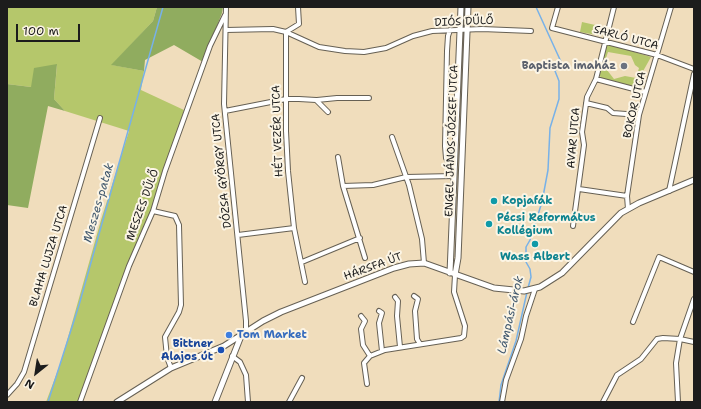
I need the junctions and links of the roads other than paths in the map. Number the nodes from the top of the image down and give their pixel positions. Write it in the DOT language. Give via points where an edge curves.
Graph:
graph roads {
  1 [pos="226,7"];
  2 [pos="298,7"];
  3 [pos="461,7"];
  4 [pos="468,7"];
  5 [pos="558,7"];
  6 [pos="614,7"];
  7 [pos="672,7"];
  8 [pos="225,15"];
  9 [pos="226,30"];
  10 [pos="450,30"];
  11 [pos="460,30"];
  12 [pos="467,30"];
  13 [pos="531,31"];
  14 [pos="286,32"];
  15 [pos="604,40"];
  16 [pos="657,55"];
  17 [pos="694,69"];
  18 [pos="694,74"];
  19 [pos="596,79"];
  20 [pos="645,92"];
  21 [pos="369,98"];
  22 [pos="286,99"];
  23 [pos="317,100"];
  24 [pos="586,103"];
  25 [pos="225,111"];
  26 [pos="328,112"];
  27 [pos="639,115"];
  28 [pos="100,118"];
  29 [pos="392,136"];
  30 [pos="338,157"];
  31 [pos="454,175"];
  32 [pos="406,177"];
  33 [pos="694,180"];
  34 [pos="343,186"];
  35 [pos="579,189"];
  36 [pos="669,191"];
  37 [pos="627,196"];
  38 [pos="628,209"];
  39 [pos="153,211"];
  40 [pos="573,226"];
  41 [pos="294,228"];
  42 [pos="238,235"];
  43 [pos="360,238"];
  44 [pos="365,258"];
  45 [pos="302,262"];
  46 [pos="424,264"];
  47 [pos="694,272"];
  48 [pos="453,274"];
  49 [pos="305,282"];
  50 [pos="533,289"];
  51 [pos="414,296"];
  52 [pos="395,297"];
  53 [pos="694,299"];
  54 [pos="379,311"];
  55 [pos="361,316"];
  56 [pos="633,322"];
  57 [pos="244,334"];
  58 [pos="680,339"];
  59 [pos="694,342"];
  60 [pos="420,344"];
  61 [pos="400,347"];
  62 [pos="382,352"];
  63 [pos="232,356"];
  64 [pos="370,356"];
  65 [pos="171,368"];
  66 [pos="302,378"];
  67 [pos="367,384"];
  68 [pos="7,395"];
  69 [pos="80,402"];
  70 [pos="118,402"];
  71 [pos="215,402"];
  72 [pos="248,402"];
  73 [pos="289,402"];
  74 [pos="502,402"];
  75 [pos="603,402"];
  76 [pos="678,402"];
  1 -- 8 [label="street, DÓZSA GYÖRGY UTCA"];
  2 -- 14 [label="street" via="299,24"];
  3 -- 11 [label="street, ENGEL JÁNOS JÓZSEF UTCA"];
  4 -- 12 [label="street, ENGEL JÁNOS JÓZSEF UTCA"];
  5 -- 15 [label="street, SARLÓ UTCA" via="552,28"];
  6 -- 15 [label="street, AVAR UTCA"];
  7 -- 16 [label="street, BOKOR UTCA"];
  8 -- 9 [label="street, DÓZSA GYÖRGY UTCA"];
  8 -- 39 [label="street, MESZES DŰLŐ" via="210,46"];
  9 -- 14 [label="street, DIÓS DŰLŐ" via="273,29"];
  9 -- 25 [label="street, DÓZSA GYÖRGY UTCA"];
  10 -- 11 [label="street, DIÓS DŰLŐ"];
  10 -- 14 [label="street, DIÓS DŰLŐ" via="432,31 386,48 364,52 318,47"];
  10 -- 31 [label="street" via="447,51 445,146 446,158"];
  11 -- 12 [label="street, DIÓS DŰLŐ"];
  11 -- 31 [label="street, ENGEL JÁNOS JÓZSEF UTCA"];
  12 -- 13 [label="street, DIÓS DŰLŐ"];
  12 -- 48 [label="street, ENGEL JÁNOS JÓZSEF UTCA" via="458,258"];
  14 -- 22 [label="street, HÉT VEZÉR UTCA"];
  15 -- 16 [label="street, SARLÓ UTCA"];
  15 -- 19 [label="street, AVAR UTCA"];
  16 -- 17 [label="street, SARLÓ UTCA"];
  16 -- 20 [label="street, BOKOR UTCA"];
  18 -- 36 [label="street"];
  19 -- 20 [label="street"];
  19 -- 24 [label="street, AVAR UTCA"];
  20 -- 27 [label="street, BOKOR UTCA"];
  21 -- 23 [label="street"];
  22 -- 23 [label="street"];
  22 -- 25 [label="street"];
  22 -- 41 [label="street, HÉT VEZÉR UTCA" via="288,171"];
  23 -- 26 [label="street"];
  24 -- 27 [label="street" via="607,108 613,113"];
  24 -- 35 [label="street, AVAR UTCA"];
  25 -- 42 [label="street, DÓZSA GYÖRGY UTCA"];
  27 -- 37 [label="street, BOKOR UTCA"];
  28 -- 68 [label="street, BLAHA LUJZA UTCA" via="24,372"];
  29 -- 32 [label="street"];
  30 -- 34 [label="street"];
  31 -- 32 [label="street"];
  31 -- 48 [label="street, ENGEL JÁNOS JÓZSEF UTCA"];
  32 -- 34 [label="street" via="373,185"];
  32 -- 46 [label="street" via="422,239"];
  33 -- 36 [label="street, HÁRSFA ÚT"];
  34 -- 43 [label="street"];
  35 -- 37 [label="street"];
  35 -- 40 [label="street, AVAR UTCA"];
  36 -- 38 [label="street, HÁRSFA ÚT"];
  37 -- 38 [label="street, BOKOR UTCA"];
  38 -- 50 [label="street, HÁRSFA ÚT" via="562,273 550,282"];
  39 -- 65 [label="street" via="174,216 179,225 181,305 165,341"];
  39 -- 69 [label="street, MESZES DŰLŐ" via="129,266"];
  41 -- 42 [label="street"];
  41 -- 45 [label="street, HÉT VEZÉR UTCA"];
  42 -- 57 [label="street, DÓZSA GYÖRGY UTCA"];
  43 -- 44 [label="street"];
  43 -- 45 [label="street"];
  45 -- 49 [label="street, HÉT VEZÉR UTCA"];
  46 -- 48 [label="street, HÁRSFA ÚT"];
  46 -- 57 [label="street, HÁRSFA ÚT" via="394,268 281,312"];
  47 -- 56 [label="street" via="659,257"];
  48 -- 50 [label="street, HÁRSFA ÚT" via="494,288 524,291"];
  48 -- 60 [label="street" via="454,292 465,326 464,336"];
  50 -- 74 [label="street"];
  51 -- 60 [label="street" via="418,299 415,311 417,340"];
  52 -- 61 [label="street" via="398,301"];
  53 -- 58 [label="street"];
  54 -- 62 [label="street" via="382,313 379,323"];
  55 -- 64 [label="street" via="365,321 360,329 363,345"];
  57 -- 63 [label="street"];
  57 -- 65 [label="street, HÁRSFA ÚT" via="224,346"];
  58 -- 59 [label="street"];
  58 -- 75 [label="street" via="657,339 641,359 617,375"];
  58 -- 76 [label="street" via="676,364"];
  60 -- 61 [label="street"];
  61 -- 62 [label="street"];
  62 -- 64 [label="street"];
  63 -- 71 [label="street"];
  63 -- 72 [label="street" via="240,362 246,374"];
  64 -- 67 [label="street" via="364,363"];
  65 -- 70 [label="street, HÁRSFA ÚT"];
  66 -- 73 [label="street"];
}
